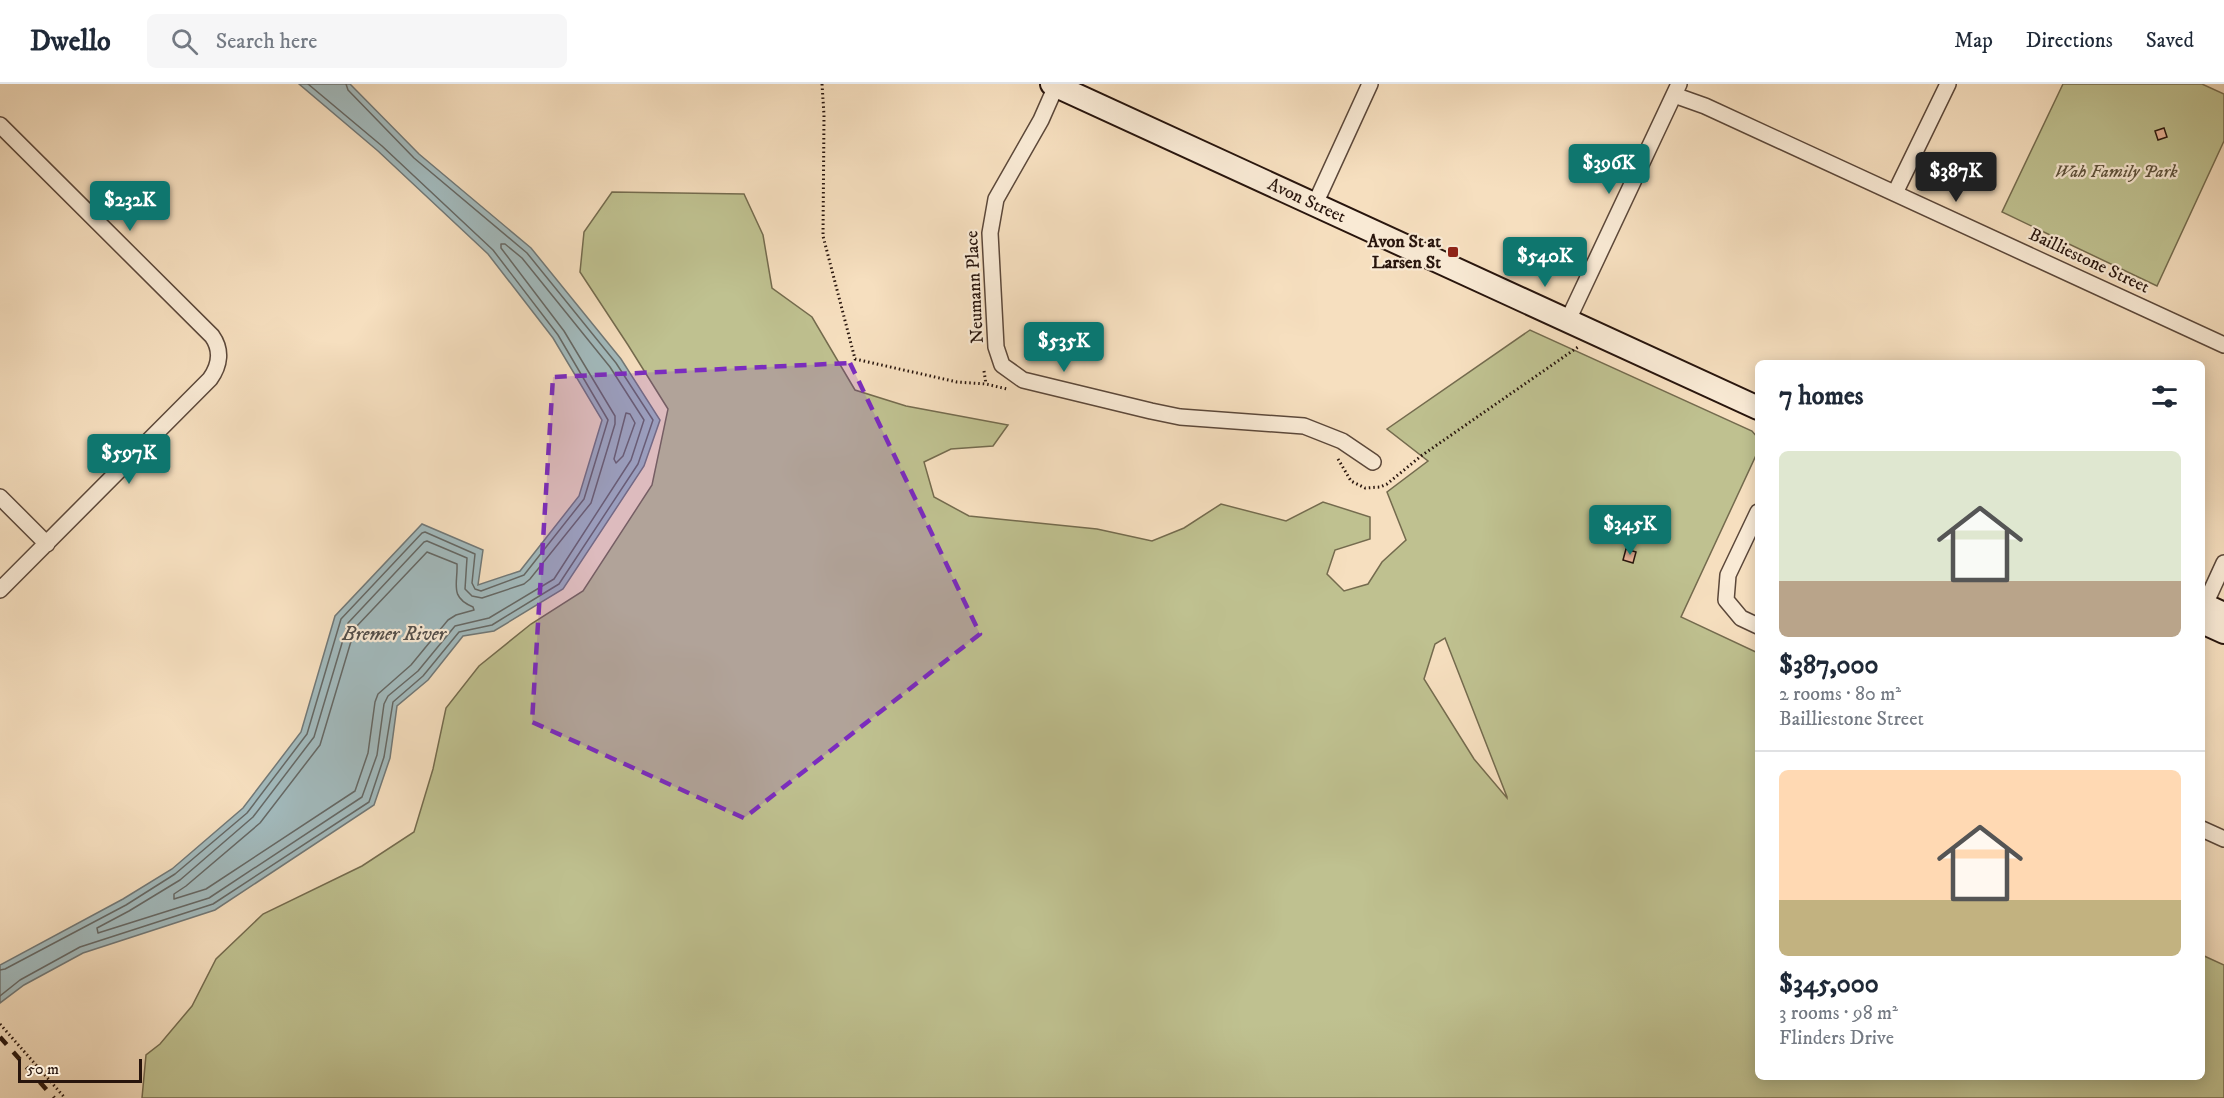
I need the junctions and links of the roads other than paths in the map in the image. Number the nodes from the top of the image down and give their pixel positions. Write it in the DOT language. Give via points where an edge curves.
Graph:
graph roads {
  1 [pos="1370,84"];
  2 [pos="1948,84"];
  3 [pos="1059,86"];
  4 [pos="1676,90"];
  5 [pos="0,125"];
  6 [pos="1895,194"];
  7 [pos="1315,204"];
  8 [pos="1568,320"];
  9 [pos="2224,345"];
  10 [pos="1755,407"];
  11 [pos="1372,462"];
  12 [pos="0,497"];
  13 [pos="1755,518"];
  14 [pos="47,544"];
  15 [pos="2224,562"];
  16 [pos="0,590"];
  17 [pos="2207,611"];
  18 [pos="1755,625"];
  19 [pos="2224,632"];
  20 [pos="2205,830"];
  21 [pos="2224,839"];
  1 -- 7 [label="street"];
  2 -- 6 [label="street"];
  3 -- 7 [label="street, Avon Street"];
  3 -- 11 [label="street, Neumann Place" via="996,199 990,233 996,346 1002,365 1023,380 1180,417 1304,426 1342,441"];
  4 -- 6 [label="street, Bailliestone Street"];
  4 -- 8 [label="street"];
  5 -- 14 [label="street" via="218,346 216,370 210,379"];
  6 -- 9 [label="street, Bailliestone Street"];
  7 -- 8 [label="street, Avon Street"];
  8 -- 10 [label="street, Avon Street"];
  12 -- 14 [label="street"];
  13 -- 18 [label="street" via="1728,575 1726,600 1741,618"];
  14 -- 16 [label="street"];
  15 -- 17 [label="street"];
  17 -- 19 [label="street"];
  20 -- 21 [label="street"];
}
